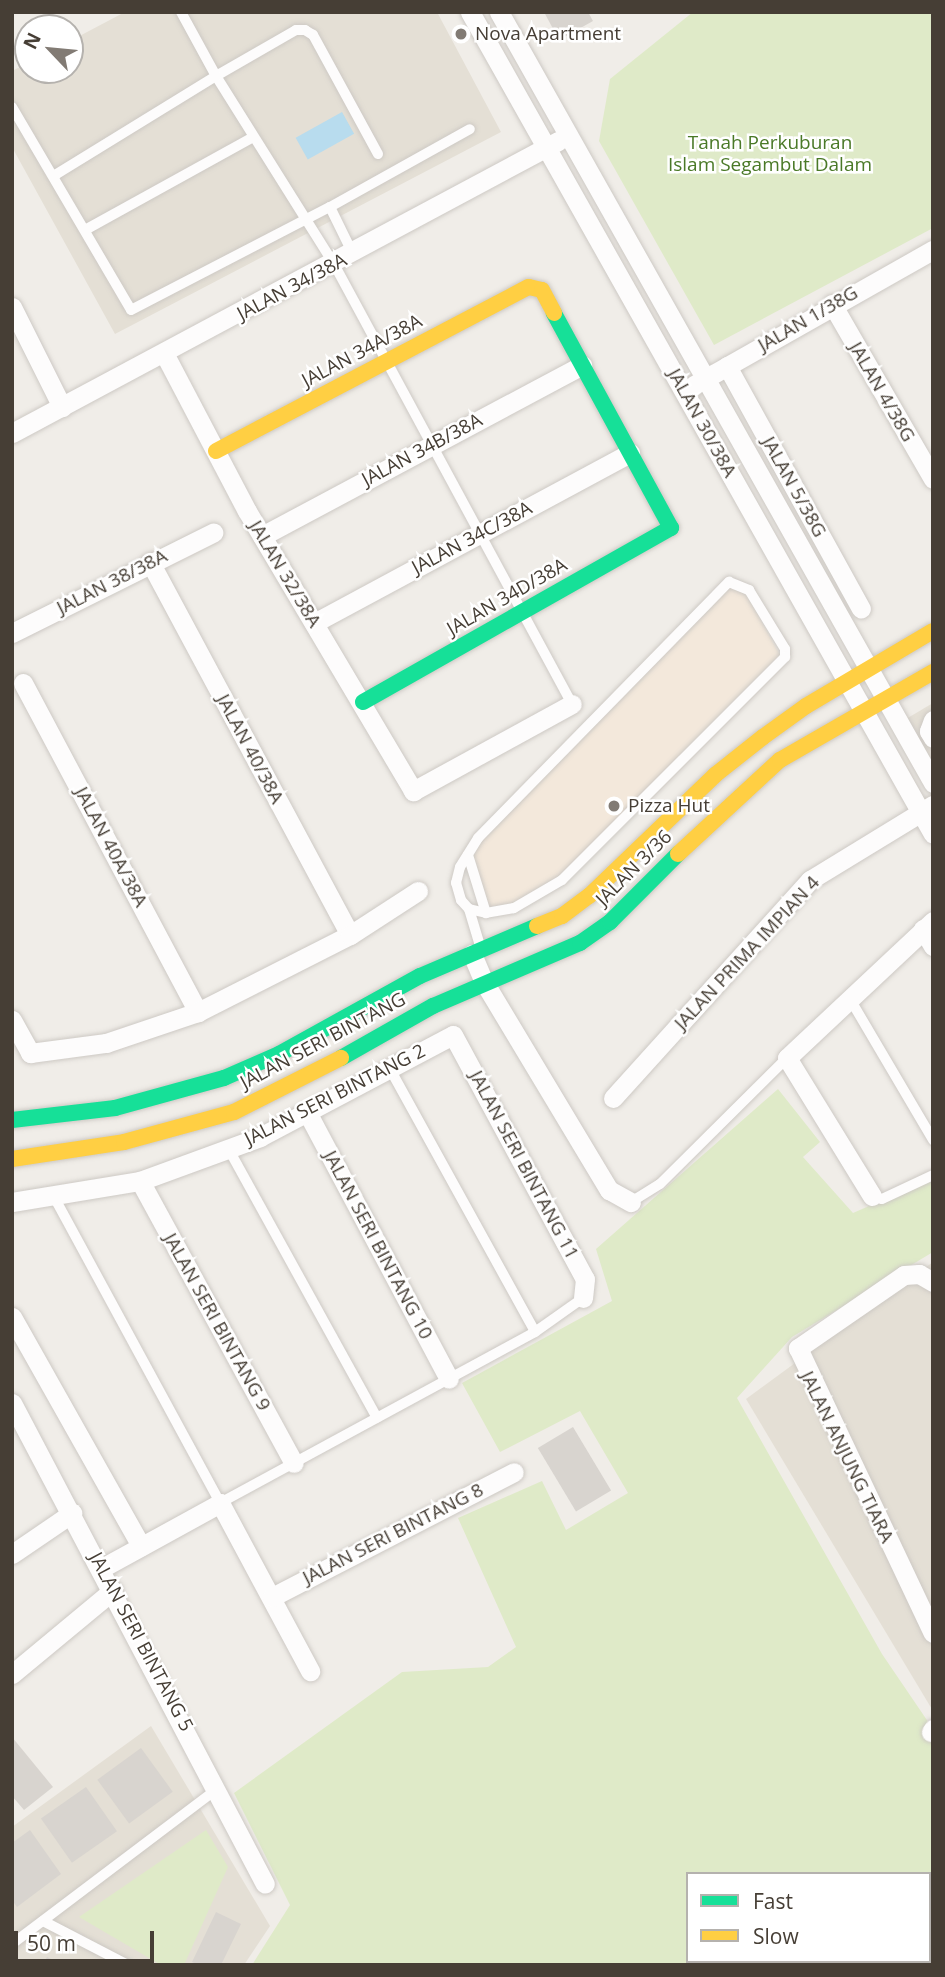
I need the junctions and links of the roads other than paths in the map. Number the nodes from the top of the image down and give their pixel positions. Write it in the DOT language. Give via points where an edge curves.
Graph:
graph roads {
  1 [pos="181,12"];
  2 [pos="470,12"];
  3 [pos="499,12"];
  4 [pos="216,76"];
  5 [pos="12,107"];
  6 [pos="470,129"];
  7 [pos="568,135"];
  8 [pos="252,138"];
  9 [pos="547,147"];
  10 [pos="377,154"];
  11 [pos="55,175"];
  12 [pos="330,207"];
  13 [pos="307,220"];
  14 [pos="85,230"];
  15 [pos="933,250"];
  16 [pos="353,255"];
  17 [pos="334,264"];
  18 [pos="832,304"];
  19 [pos="12,307"];
  20 [pos="164,353"];
  21 [pos="386,362"];
  22 [pos="582,365"];
  23 [pos="727,366"];
  24 [pos="706,379"];
  25 [pos="684,391"];
  26 [pos="62,407"];
  27 [pos="12,433"];
  28 [pos="431,446"];
  29 [pos="216,452"];
  30 [pos="630,453"];
  31 [pos="760,474"];
  32 [pos="933,479"];
  33 [pos="739,488"];
  34 [pos="214,533"];
  35 [pos="478,534"];
  36 [pos="262,536"];
  37 [pos="150,562"];
  38 [pos="861,609"];
  39 [pos="521,613"];
  40 [pos="314,623"];
  41 [pos="933,631"];
  42 [pos="12,633"];
  43 [pos="869,669"];
  44 [pos="933,672"];
  45 [pos="848,681"];
  46 [pos="23,683"];
  47 [pos="886,699"];
  48 [pos="363,702"];
  49 [pos="572,704"];
  50 [pos="865,711"];
  51 [pos="933,720"];
  52 [pos="933,738"];
  53 [pos="933,783"];
  54 [pos="927,808"];
  55 [pos="933,834"];
  56 [pos="672,839"];
  57 [pos="656,854"];
  58 [pos="468,855"];
  59 [pos="418,891"];
  60 [pos="553,904"];
  61 [pos="470,909"];
  62 [pos="486,913"];
  63 [pos="929,932"];
  64 [pos="350,935"];
  65 [pos="477,952"];
  66 [pos="484,982"];
  67 [pos="850,999"];
  68 [pos="198,1012"];
  69 [pos="12,1020"];
  70 [pos="453,1035"];
  71 [pos="787,1058"];
  72 [pos="390,1069"];
  73 [pos="613,1098"];
  74 [pos="307,1112"];
  75 [pos="12,1120"];
  76 [pos="933,1140"];
  77 [pos="228,1148"];
  78 [pos="12,1159"];
  79 [pos="933,1175"];
  80 [pos="140,1181"];
  81 [pos="53,1195"];
  82 [pos="872,1196"];
  83 [pos="12,1202"];
  84 [pos="631,1202"];
  85 [pos="933,1282"];
  86 [pos="583,1298"];
  87 [pos="12,1317"];
  88 [pos="535,1332"];
  89 [pos="449,1379"];
  90 [pos="12,1403"];
  91 [pos="377,1418"];
  92 [pos="294,1463"];
  93 [pos="514,1472"];
  94 [pos="220,1503"];
  95 [pos="72,1513"];
  96 [pos="141,1546"];
  97 [pos="12,1553"];
  98 [pos="102,1568"];
  99 [pos="113,1590"];
  100 [pos="272,1597"];
  101 [pos="933,1633"];
  102 [pos="310,1671"];
  103 [pos="12,1674"];
  104 [pos="218,1788"];
  105 [pos="265,1884"];
  106 [pos="43,1922"];
  107 [pos="12,1944"];
  108 [pos="128,1965"];
  1 -- 4 [label="lane"];
  2 -- 9 [label="street, JALAN 30/38A"];
  3 -- 7 [label="street, JALAN 30/38A"];
  4 -- 8 [label="lane"];
  4 -- 10 [label="lane" via="296,30 305,30 313,35"];
  4 -- 11 [label="lane"];
  5 -- 11 [label="lane"];
  6 -- 12 [label="lane"];
  7 -- 9 [label="street, JALAN 34/38A"];
  7 -- 24 [label="street, JALAN 30/38A"];
  8 -- 13 [label="lane"];
  8 -- 14 [label="lane"];
  9 -- 16 [label="street, JALAN 34/38A"];
  9 -- 25 [label="street, JALAN 30/38A"];
  11 -- 14 [label="lane"];
  12 -- 13 [label="lane"];
  12 -- 16 [label="lane"];
  13 -- 14 [label="lane" via="131,310"];
  13 -- 17 [label="lane"];
  15 -- 18 [label="street, JALAN 1/38G"];
  16 -- 17 [label="street, JALAN 34/38A"];
  17 -- 20 [label="street, JALAN 34/38A"];
  17 -- 21 [label="lane"];
  18 -- 23 [label="street, JALAN 1/38G"];
  18 -- 32 [label="street, JALAN 4/38G"];
  19 -- 26 [label="street"];
  20 -- 26 [label="street, JALAN 34/38A"];
  20 -- 29 [label="street, JALAN 32/38A"];
  21 -- 22 [label="street, JALAN 34A/38A" via="528,287 542,290"];
  21 -- 28 [label="lane"];
  21 -- 29 [label="street, JALAN 34A/38A"];
  22 -- 28 [label="street, JALAN 34B/38A"];
  22 -- 30 [label="street"];
  23 -- 24 [label="street, JALAN 1/38G"];
  23 -- 38 [label="street, JALAN 5/38G"];
  24 -- 25 [label="street, JALAN 1/38G"];
  24 -- 31 [label="street, JALAN 30/38A"];
  25 -- 33 [label="street, JALAN 30/38A"];
  26 -- 27 [label="street, JALAN 34/38A"];
  28 -- 35 [label="lane"];
  28 -- 36 [label="street, JALAN 34B/38A"];
  29 -- 36 [label="street, JALAN 32/38A"];
  30 -- 35 [label="street, JALAN 34C/38A"];
  30 -- 39 [label="street, JALAN 34D/38A" via="671,528"];
  31 -- 33 [label="street"];
  31 -- 43 [label="street, JALAN 30/38A"];
  33 -- 45 [label="street, JALAN 30/38A"];
  34 -- 37 [label="street, JALAN 38/38A"];
  35 -- 39 [label="lane"];
  35 -- 40 [label="street, JALAN 34C/38A"];
  36 -- 40 [label="street, JALAN 32/38A"];
  37 -- 42 [label="street, JALAN 38/38A"];
  37 -- 64 [label="street, JALAN 40/38A"];
  39 -- 48 [label="street, JALAN 34D/38A"];
  39 -- 49 [label="lane"];
  40 -- 48 [label="street, JALAN 32/38A"];
  41 -- 43 [label="street, JALAN 3/36"];
  43 -- 45 [label="street, JALAN 3/36"];
  43 -- 47 [label="street, JALAN 30/38A"];
  44 -- 47 [label="street, JALAN 3/36"];
  45 -- 50 [label="street, JALAN 30/38A"];
  45 -- 56 [label="street, JALAN 3/36" via="794,714 715,775"];
  46 -- 68 [label="street, JALAN 40A/38A"];
  47 -- 50 [label="street, JALAN 3/36"];
  47 -- 53 [label="street, JALAN 30/38A"];
  48 -- 49 [label="street, JALAN 32/38A" via="413,791"];
  50 -- 54 [label="street, JALAN 30/38A"];
  50 -- 56 [label="street, JALAN 3/36" via="780,760"];
  51 -- 52 [label="street"];
  54 -- 55 [label="street, JALAN 30/38A"];
  54 -- 73 [label="street, JALAN PRIMA IMPIAN 4" via="810,880"];
  56 -- 57 [label="street, JALAN 3/36"];
  56 -- 57 [label="street, JALAN 3/36"];
  57 -- 60 [label="street, JALAN 3/36"];
  57 -- 66 [label="street, JALAN 3/36" via="610,922 580,943"];
  58 -- 60 [label="lane" via="478,838 723,586 740,584 764,614 785,649 785,657"];
  58 -- 61 [label="lane" via="456,883 461,900"];
  58 -- 62 [label="lane"];
  59 -- 64 [label="street"];
  60 -- 62 [label="lane"];
  60 -- 65 [label="street, JALAN 3/36"];
  61 -- 62 [label="lane"];
  61 -- 65 [label="lane"];
  63 -- 67 [label="street"];
  64 -- 68 [label="street"];
  65 -- 66 [label="street"];
  65 -- 75 [label="street, JALAN SERI BINTANG" via="420,976 279,1054 224,1078 115,1108"];
  66 -- 78 [label="street, JALAN SERI BINTANG" via="234,1112 124,1142"];
  66 -- 84 [label="street" via="609,1190"];
  67 -- 71 [label="street"];
  67 -- 76 [label="lane"];
  68 -- 69 [label="street" via="106,1043 30,1053"];
  70 -- 72 [label="street, JALAN SERI BINTANG 2"];
  70 -- 86 [label="street, JALAN SERI BINTANG 11" via="585,1279"];
  71 -- 82 [label="street"];
  71 -- 84 [label="lane" via="660,1184"];
  72 -- 74 [label="street, JALAN SERI BINTANG 2"];
  72 -- 88 [label="lane"];
  74 -- 77 [label="street, JALAN SERI BINTANG 2"];
  74 -- 89 [label="street, JALAN SERI BINTANG 10"];
  77 -- 80 [label="street, JALAN SERI BINTANG 2"];
  77 -- 91 [label="lane"];
  79 -- 82 [label="lane" via="882,1199"];
  80 -- 81 [label="street, JALAN SERI BINTANG 2"];
  80 -- 92 [label="street, JALAN SERI BINTANG 9"];
  81 -- 83 [label="street, JALAN SERI BINTANG 2"];
  81 -- 94 [label="lane"];
  85 -- 101 [label="street, JALAN ANJUNG TIARA" via="919,1274 904,1275 798,1348"];
  86 -- 88 [label="lane"];
  87 -- 96 [label="street"];
  88 -- 89 [label="lane"];
  89 -- 91 [label="lane"];
  90 -- 95 [label="street, JALAN SERI BINTANG 5"];
  91 -- 92 [label="lane"];
  92 -- 94 [label="lane"];
  93 -- 100 [label="street, JALAN SERI BINTANG 8"];
  94 -- 96 [label="street"];
  94 -- 100 [label="street"];
  95 -- 97 [label="street"];
  95 -- 98 [label="street, JALAN SERI BINTANG 5"];
  96 -- 98 [label="street"];
  98 -- 99 [label="street, JALAN SERI BINTANG 5"];
  99 -- 103 [label="street"];
  99 -- 104 [label="street, JALAN SERI BINTANG 5"];
  100 -- 102 [label="street"];
  104 -- 105 [label="street, JALAN SERI BINTANG 5"];
  104 -- 106 [label="lane"];
  106 -- 107 [label="lane"];
  106 -- 108 [label="lane"];
}
